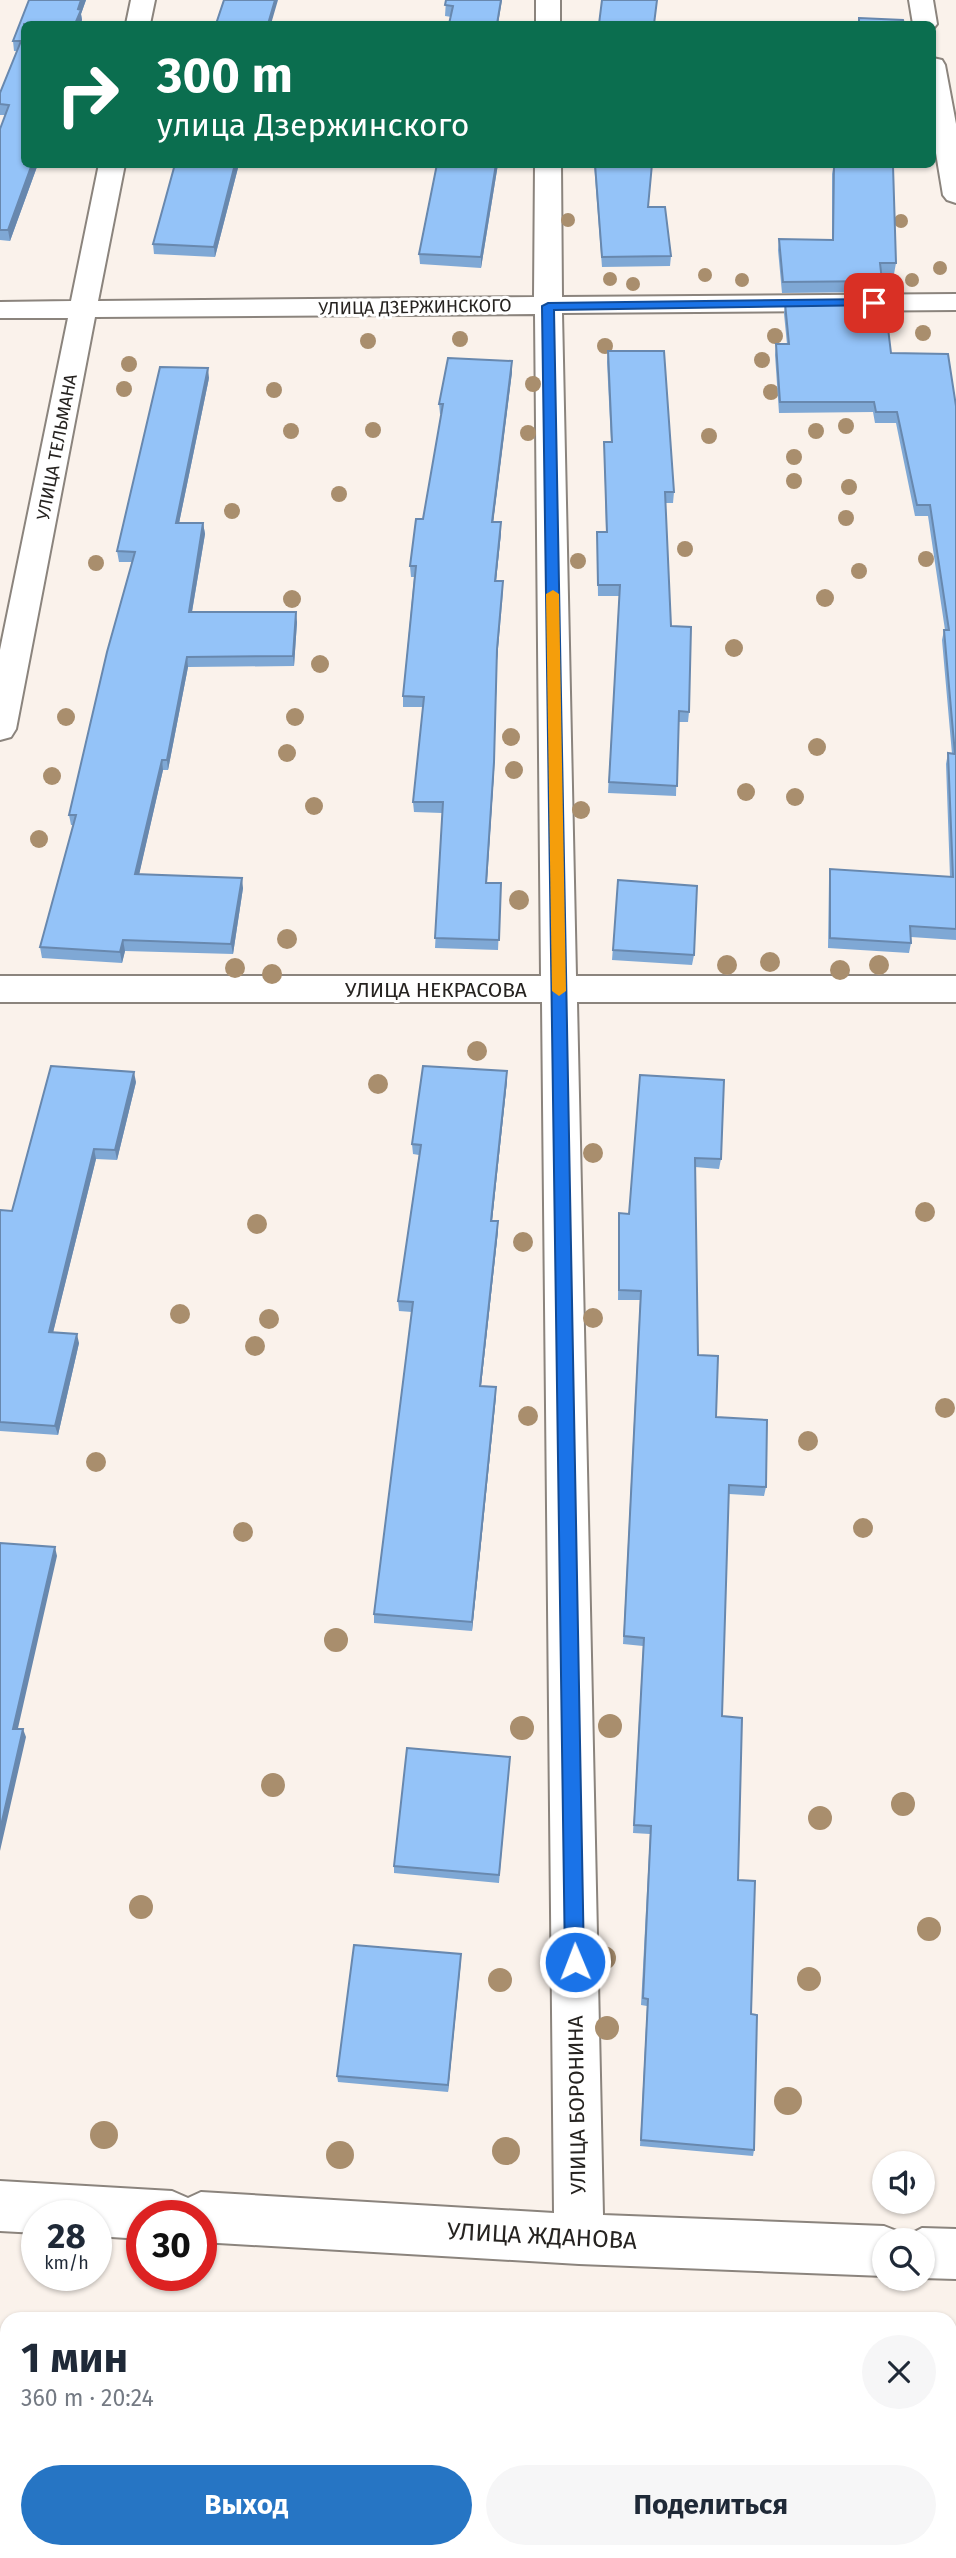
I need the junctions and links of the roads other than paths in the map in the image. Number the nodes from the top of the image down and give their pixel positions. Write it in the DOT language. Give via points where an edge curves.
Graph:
graph roads {
  1 [pos="143,0"];
  2 [pos="548,0"];
  3 [pos="921,0"];
  4 [pos="139,21"];
  5 [pos="548,21"];
  6 [pos="924,21"];
  7 [pos="936,82"];
  8 [pos="111,168"];
  9 [pos="548,168"];
  10 [pos="956,195"];
  11 [pos="956,302"];
  12 [pos="548,306"];
  13 [pos="0,310"];
  14 [pos="85,310"];
  15 [pos="0,729"];
  16 [pos="0,989"];
  17 [pos="956,989"];
  18 [pos="559,991"];
  19 [pos="0,2206"];
  20 [pos="126,2213"];
  21 [pos="217,2218"];
  22 [pos="579,2239"];
  23 [pos="872,2251"];
  24 [pos="935,2253"];
  25 [pos="956,2254"];
  1 -- 4 [label="street"];
  2 -- 5 [label="street"];
  3 -- 6 [label="street"];
  7 -- 10 [label="street"];
  8 -- 14 [label="street, УЛИЦА ТЕЛЬМАНА"];
  9 -- 12 [label="street, УЛИЦА БОРОНИНА"];
  11 -- 12 [label="street, УЛИЦА ДЗЕРЖИНСКОГО"];
  12 -- 14 [label="street, УЛИЦА ДЗЕРЖИНСКОГО"];
  12 -- 18 [label="street, УЛИЦА БОРОНИНА"];
  13 -- 14 [label="street, УЛИЦА ДЗЕРЖИНСКОГО"];
  14 -- 15 [label="street, УЛИЦА ТЕЛЬМАНА"];
  16 -- 18 [label="street, УЛИЦА НЕКРАСОВА"];
  17 -- 18 [label="street, УЛИЦА НЕКРАСОВА"];
  18 -- 22 [label="street, УЛИЦА БОРОНИНА"];
  19 -- 20 [label="street"];
  21 -- 22 [label="street, УЛИЦА ЖДАНОВА"];
  22 -- 23 [label="street, УЛИЦА ЖДАНОВА"];
  24 -- 25 [label="street"];
}
